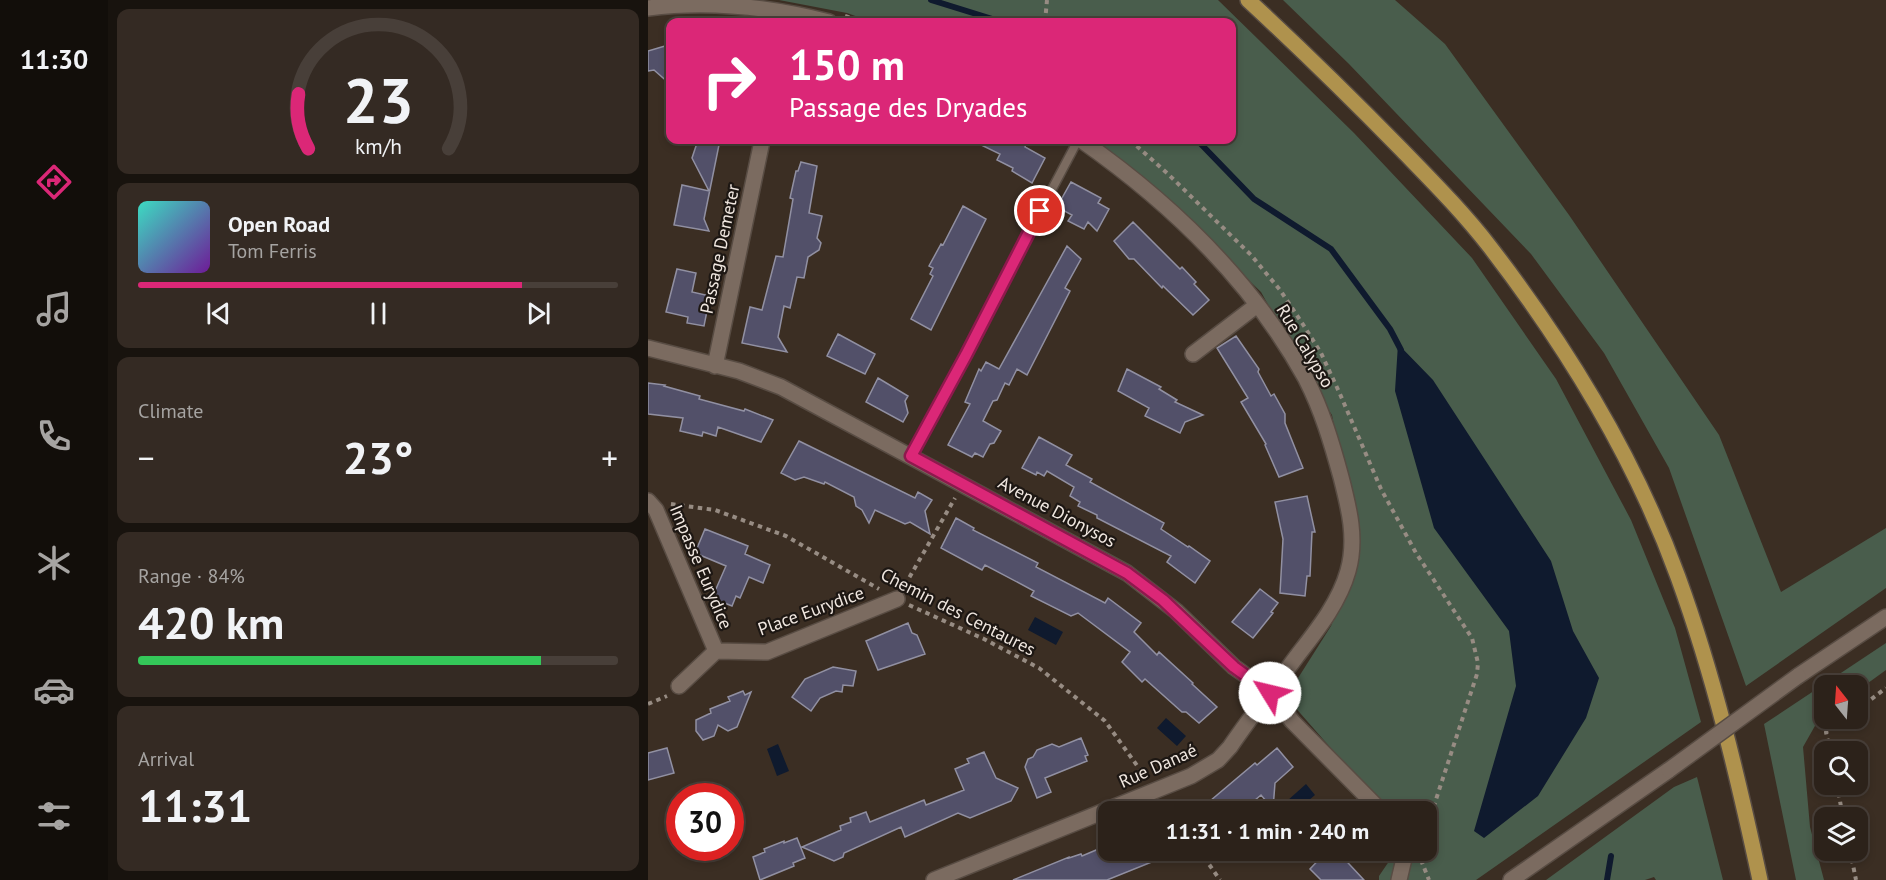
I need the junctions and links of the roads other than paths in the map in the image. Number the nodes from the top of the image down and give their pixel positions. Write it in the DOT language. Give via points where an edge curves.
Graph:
graph roads {
  1 [pos="1248,0"];
  2 [pos="648,8"];
  3 [pos="788,18"];
  4 [pos="761,144"];
  5 [pos="1078,144"];
  6 [pos="1086,144"];
  7 [pos="1257,305"];
  8 [pos="648,348"];
  9 [pos="1193,354"];
  10 [pos="715,366"];
  11 [pos="911,456"];
  12 [pos="649,501"];
  13 [pos="897,599"];
  14 [pos="1886,617"];
  15 [pos="716,651"];
  16 [pos="679,686"];
  17 [pos="1270,693"];
  18 [pos="1371,801"];
  19 [pos="1408,861"];
  20 [pos="934,880"];
  21 [pos="1399,880"];
  22 [pos="1511,880"];
  23 [pos="1760,880"];
  1 -- 23 [label="main road" via="1446,195 1489,245 1588,389 1636,478 1677,575 1708,669"];
  2 -- 3 [label="street" via="715,1"];
  4 -- 10 [label="street, Passage Demeter"];
  5 -- 11 [label="lane"];
  6 -- 7 [label="street, Rue Calypso" via="1161,202 1223,263"];
  7 -- 9 [label="street"];
  7 -- 17 [label="street, Rue Calypso" via="1284,342 1321,413 1352,528 1349,569 1336,601"];
  8 -- 10 [label="street, Avenue Dionysos"];
  10 -- 11 [label="street, Avenue Dionysos" via="782,387"];
  11 -- 17 [label="street, Avenue Dionysos" via="1127,573 1176,611 1234,667"];
  12 -- 15 [label="street, Impasse Eurydice"];
  13 -- 15 [label="street, Place Eurydice" via="767,652"];
  14 -- 22 [label="street, bridge"];
  15 -- 16 [label="street"];
  17 -- 18 [label="street, Avenue Dionysos" via="1292,721"];
  17 -- 20 [label="street, Rue Danaé" via="1218,760 1191,776"];
  19 -- 21 [label="street"];
}
